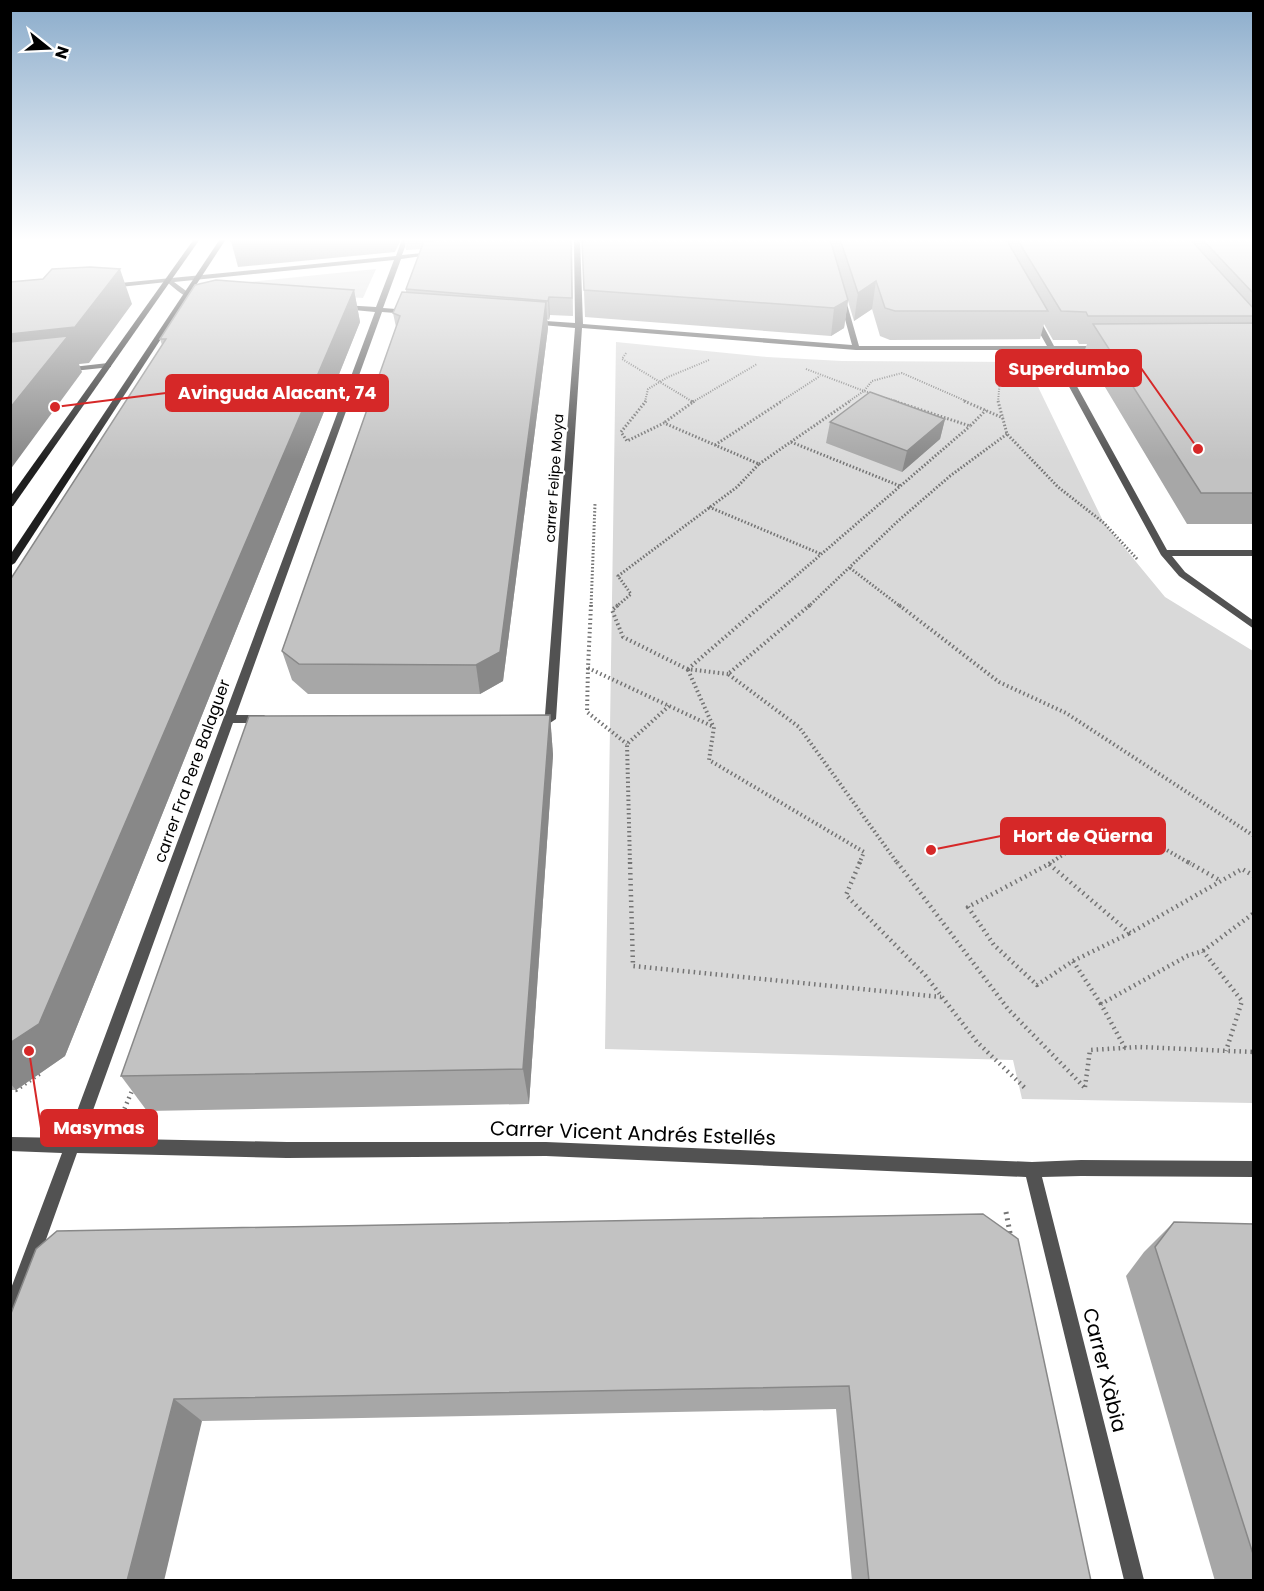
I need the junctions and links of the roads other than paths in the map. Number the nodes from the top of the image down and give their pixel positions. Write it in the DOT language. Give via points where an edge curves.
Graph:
graph roads {
  1 [pos="145,313"];
  2 [pos="175,313"];
  3 [pos="377,313"];
  4 [pos="579,313"];
  5 [pos="846,313"];
  6 [pos="1033,313"];
  7 [pos="524,321"];
  8 [pos="579,326"];
  9 [pos="856,348"];
  10 [pos="1052,348"];
  11 [pos="1111,348"];
  12 [pos="108,365"];
  13 [pos="54,371"];
  14 [pos="10,504"];
  15 [pos="1164,553"];
  16 [pos="1254,553"];
  17 [pos="10,563"];
  18 [pos="1254,626"];
  19 [pos="229,719"];
  20 [pos="277,719"];
  21 [pos="526,719"];
  22 [pos="10,1144"];
  23 [pos="75,1145"];
  24 [pos="1254,1169"];
  25 [pos="1032,1170"];
  26 [pos="10,1315"];
  27 [pos="1134,1581"];
  1 -- 12 [label="main road"];
  2 -- 17 [label="main road"];
  3 -- 19 [label="street, carrer Fra Pere Balaguer"];
  4 -- 8 [label="street, carrer Felipe Moya"];
  5 -- 9 [label="street"];
  6 -- 10 [label="street"];
  7 -- 8 [label="street"];
  8 -- 9 [label="street"];
  8 -- 21 [label="street, carrer Felipe Moya" via="550,719"];
  9 -- 10 [label="street"];
  10 -- 11 [label="street"];
  10 -- 15 [label="street"];
  12 -- 13 [label="street"];
  12 -- 14 [label="main road"];
  15 -- 16 [label="street"];
  15 -- 18 [label="street" via="1182,574"];
  19 -- 20 [label="street"];
  19 -- 23 [label="street, carrer Fra Pere Balaguer"];
  22 -- 23 [label="street, Carrer Vicent Andrés Estellés"];
  23 -- 25 [label="street, Carrer Vicent Andrés Estellés" via="287,1150 546,1149"];
  23 -- 26 [label="street, carrer Fra Pere Balaguer"];
  24 -- 25 [label="street, Carrer Vicent Andrés Estellés"];
  25 -- 27 [label="street, Carrer Xàbia"];
}
